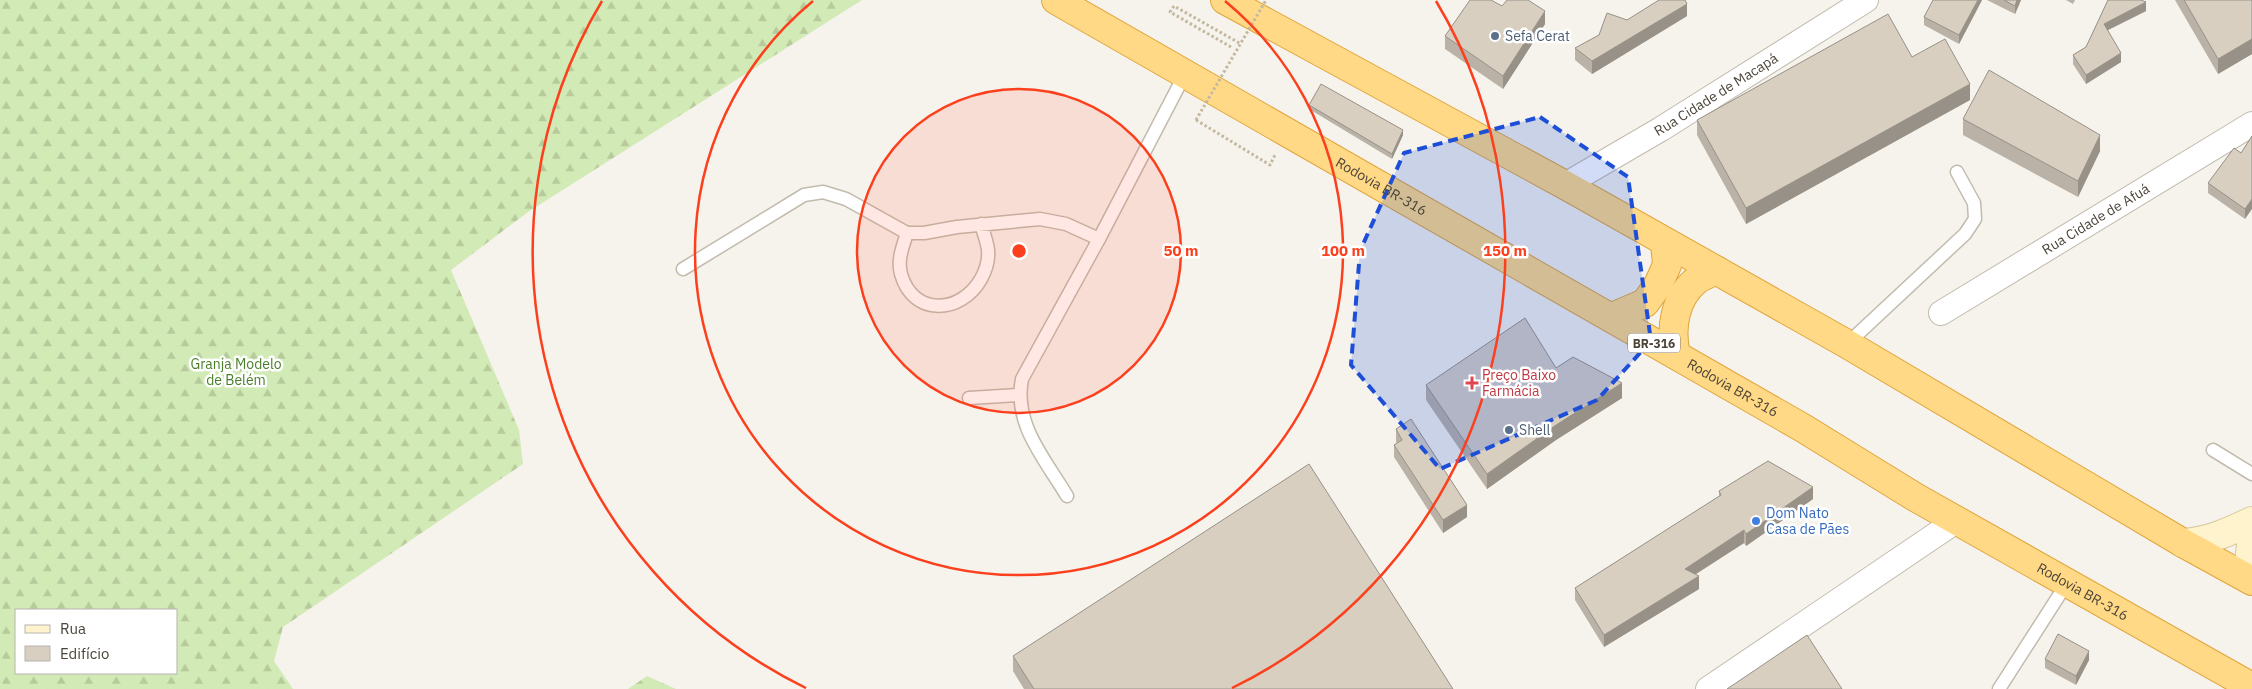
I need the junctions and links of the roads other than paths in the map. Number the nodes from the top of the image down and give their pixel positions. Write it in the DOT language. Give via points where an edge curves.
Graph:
graph roads {
  1 [pos="1056,0"];
  2 [pos="1225,0"];
  3 [pos="1866,0"];
  4 [pos="1185,74"];
  5 [pos="2252,124"];
  6 [pos="1957,172"];
  7 [pos="1565,185"];
  8 [pos="981,224"];
  9 [pos="908,233"];
  10 [pos="1099,239"];
  11 [pos="1665,242"];
  12 [pos="683,269"];
  13 [pos="1716,270"];
  14 [pos="1941,313"];
  15 [pos="1612,318"];
  16 [pos="1847,344"];
  17 [pos="1676,355"];
  18 [pos="1019,396"];
  19 [pos="969,398"];
  20 [pos="2213,450"];
  21 [pos="2252,474"];
  22 [pos="1067,496"];
  23 [pos="1956,520"];
  24 [pos="2252,521"];
  25 [pos="2252,537"];
  26 [pos="2183,543"];
  27 [pos="2252,579"];
  28 [pos="2067,583"];
  29 [pos="2252,687"];
  30 [pos="1708,689"];
  31 [pos="2000,689"];
  1 -- 4 [label="highway, Rodovia BR-316 / BR-316"];
  2 -- 7 [label="highway"];
  3 -- 7 [label="street, Rua Cidade de Macapá" via="1661,129"];
  4 -- 10 [label="lane"];
  4 -- 15 [label="highway, Rodovia BR-316 / BR-316"];
  5 -- 14 [label="street, Rua Cidade de Afuá"];
  6 -- 16 [label="lane" via="1974,203 1975,219 1966,234"];
  7 -- 11 [label="highway"];
  8 -- 9 [label="lane" via="924,234"];
  8 -- 9 [label="lane" via="988,250 986,269 976,287 962,301 942,307 922,303 900,273 900,253"];
  8 -- 10 [label="lane" via="1040,219 1066,224"];
  9 -- 12 [label="lane" via="846,199 823,192 804,195"];
  10 -- 18 [label="lane" via="1022,379"];
  11 -- 13 [label="highway"];
  11 -- 15 [label="highway" via="1667,265 1658,285 1645,303"];
  13 -- 16 [label="highway"];
  13 -- 17 [label="highway" via="1697,280 1677,308 1673,332"];
  15 -- 17 [label="highway, Rodovia BR-316 / BR-316"];
  16 -- 26 [label="highway"];
  17 -- 23 [label="highway, Rodovia BR-316 / BR-316"];
  18 -- 19 [label="lane"];
  18 -- 22 [label="lane" via="1026,428"];
  20 -- 21 [label="lane"];
  23 -- 28 [label="highway, Rodovia BR-316 / BR-316"];
  23 -- 30 [label="street"];
  24 -- 26 [label="main road" via="2220,537"];
  25 -- 27 [label="main road" via="2249,562"];
  26 -- 27 [label="highway"];
  28 -- 29 [label="highway, Rodovia BR-316 / BR-316"];
  28 -- 31 [label="lane"];
}
